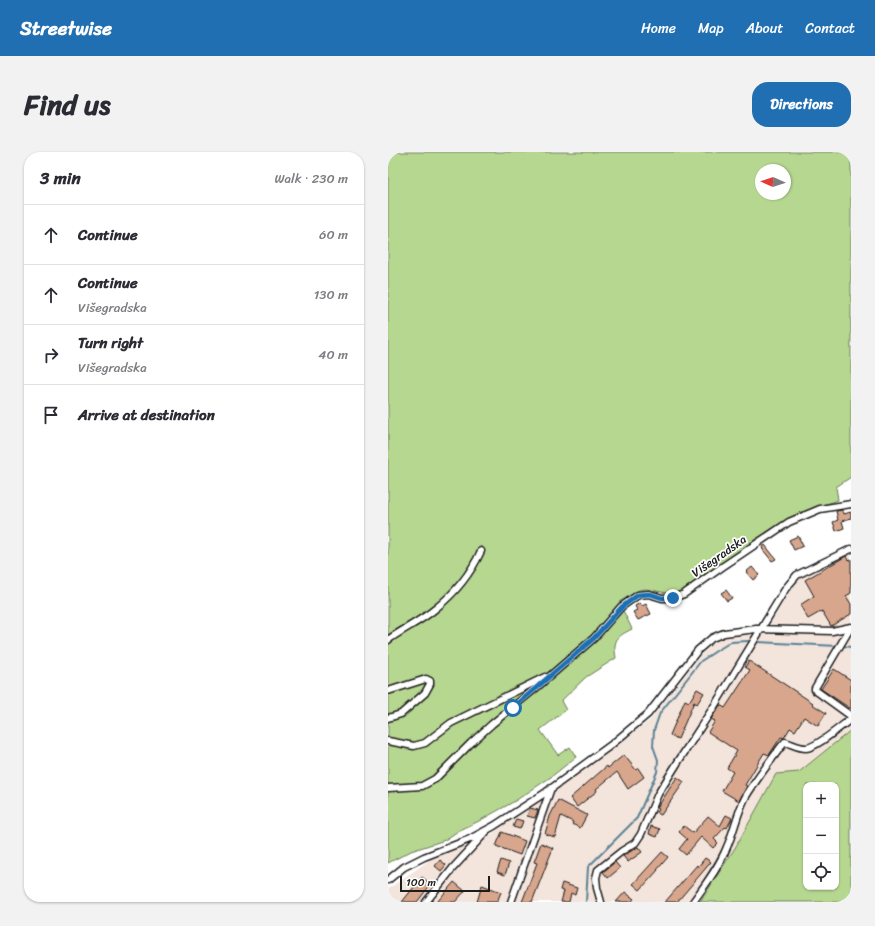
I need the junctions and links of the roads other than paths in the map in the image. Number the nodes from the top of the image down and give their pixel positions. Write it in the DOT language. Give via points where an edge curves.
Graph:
graph roads {
  1 [pos="851,504"];
  2 [pos="851,549"];
  3 [pos="481,551"];
  4 [pos="851,627"];
  5 [pos="761,630"];
  6 [pos="388,640"];
  7 [pos="552,674"];
  8 [pos="388,691"];
  9 [pos="388,718"];
  10 [pos="851,718"];
  11 [pos="388,741"];
  12 [pos="388,788"];
  13 [pos="551,788"];
  14 [pos="488,830"];
  15 [pos="388,880"];
  16 [pos="426,902"];
  17 [pos="511,902"];
  18 [pos="601,902"];
  19 [pos="693,902"];
  1 -- 7 [label="street, Višegradska" via="820,509 790,522 684,594 673,598 650,594 638,595"];
  2 -- 5 [label="street" via="797,575 786,588"];
  3 -- 6 [label="street" via="474,566 435,610"];
  4 -- 5 [label="street" via="832,631"];
  4 -- 10 [label="street" via="815,690"];
  5 -- 13 [label="street" via="724,633 712,638 698,650 648,714 611,745"];
  5 -- 18 [label="street" via="658,794 635,843 598,870 596,878"];
  7 -- 11 [label="street" via="451,723 425,743 414,746"];
  7 -- 12 [label="street" via="486,729 435,780 422,786"];
  8 -- 9 [label="street" via="426,679 430,681 425,693 401,714"];
  10 -- 19 [label="street" via="809,748 785,742 745,798 727,848"];
  13 -- 14 [label="street"];
  13 -- 17 [label="street"];
  14 -- 15 [label="street" via="404,867"];
  14 -- 16 [label="street"];
}
